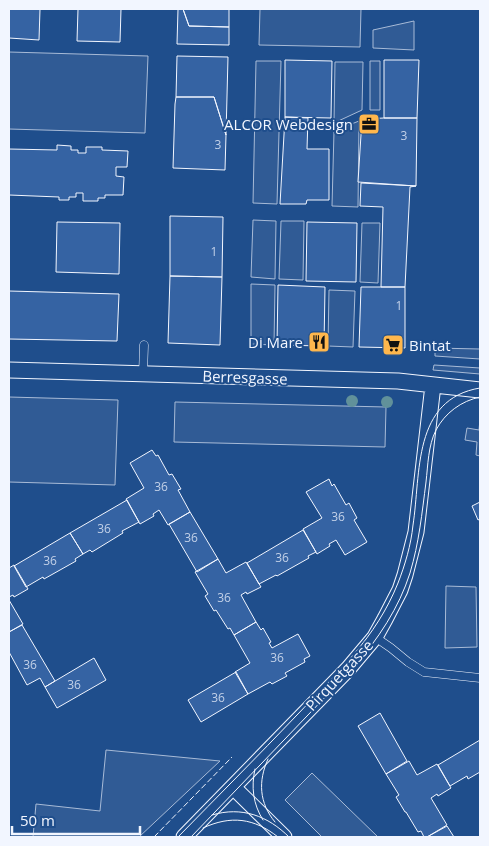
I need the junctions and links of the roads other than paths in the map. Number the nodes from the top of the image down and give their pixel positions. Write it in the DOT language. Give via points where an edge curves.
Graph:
graph roads {
  1 [pos="144,345"];
  2 [pos="9,370"];
  3 [pos="143,374"];
  4 [pos="433,385"];
  5 [pos="480,390"];
  6 [pos="375,637"];
  7 [pos="480,678"];
  8 [pos="233,787"];
  9 [pos="184,837"];
  10 [pos="284,837"];
  1 -- 3 [label="lane"];
  2 -- 3 [label="street, Berresgasse"];
  3 -- 4 [label="street, Berresgasse" via="398,381"];
  4 -- 5 [label="street, Berresgasse"];
  4 -- 6 [label="street, Pirquetgasse" via="410,562 400,590"];
  6 -- 7 [label="lane" via="424,672"];
  6 -- 8 [label="street, Pirquetgasse"];
  8 -- 9 [label="street, Pirquetgasse"];
  8 -- 10 [label="street"];
}
